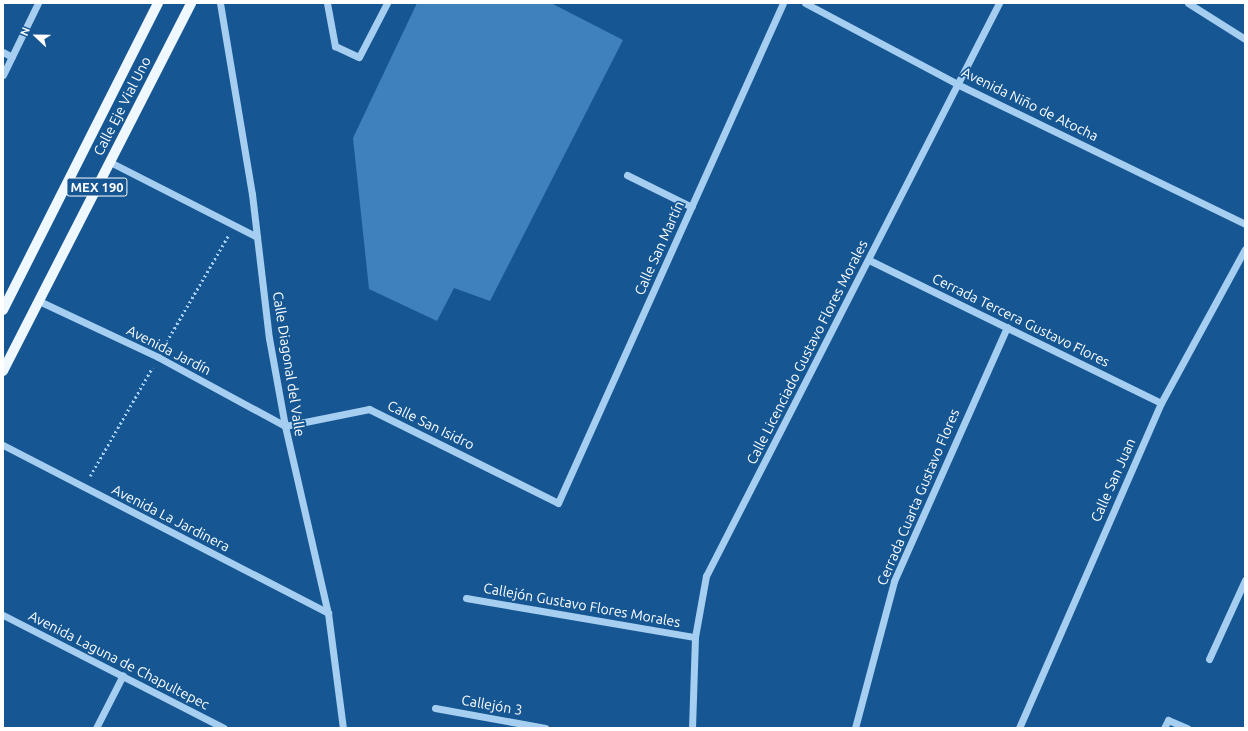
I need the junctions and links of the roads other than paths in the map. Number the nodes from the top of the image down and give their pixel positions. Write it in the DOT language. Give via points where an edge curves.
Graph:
graph roads {
  1 [pos="38,3"];
  2 [pos="158,3"];
  3 [pos="190,3"];
  4 [pos="220,3"];
  5 [pos="327,3"];
  6 [pos="387,3"];
  7 [pos="783,3"];
  8 [pos="805,3"];
  9 [pos="999,3"];
  10 [pos="1188,3"];
  11 [pos="1245,39"];
  12 [pos="3,52"];
  13 [pos="12,57"];
  14 [pos="3,75"];
  15 [pos="959,85"];
  16 [pos="110,162"];
  17 [pos="627,175"];
  18 [pos="692,207"];
  19 [pos="1245,224"];
  20 [pos="257,237"];
  21 [pos="1245,250"];
  22 [pos="869,260"];
  23 [pos="39,301"];
  24 [pos="3,310"];
  25 [pos="1007,328"];
  26 [pos="3,371"];
  27 [pos="1161,404"];
  28 [pos="285,426"];
  29 [pos="3,445"];
  30 [pos="558,503"];
  31 [pos="1245,580"];
  32 [pos="466,598"];
  33 [pos="328,613"];
  34 [pos="3,615"];
  35 [pos="695,637"];
  36 [pos="1209,659"];
  37 [pos="123,676"];
  38 [pos="435,708"];
  39 [pos="96,728"];
  40 [pos="224,728"];
  41 [pos="343,728"];
  42 [pos="545,728"];
  43 [pos="692,728"];
  44 [pos="855,728"];
  45 [pos="1019,728"];
  46 [pos="1164,728"];
  47 [pos="1187,728"];
  1 -- 13 [label="street"];
  2 -- 24 [label="main road, Calle Eje Vial Uno"];
  3 -- 16 [label="main road, Calle Eje Vial Uno / MEX 190"];
  4 -- 20 [label="street, Calle Diagonal del Valle"];
  5 -- 6 [label="street" via="335,46 359,58"];
  7 -- 18 [label="street, Calle San Martín"];
  8 -- 15 [label="street, Avenida Niño de Atocha"];
  9 -- 15 [label="street, Calle Licenciado Gustavo Flores Morales"];
  10 -- 11 [label="street"];
  12 -- 13 [label="street"];
  13 -- 14 [label="street"];
  15 -- 19 [label="street, Avenida Niño de Atocha"];
  15 -- 22 [label="street, Calle Licenciado Gustavo Flores Morales"];
  16 -- 20 [label="street"];
  16 -- 23 [label="main road, Calle Eje Vial Uno / MEX 190"];
  17 -- 18 [label="street"];
  18 -- 30 [label="street, Calle San Martín"];
  20 -- 28 [label="street, Calle Diagonal del Valle"];
  21 -- 27 [label="street, Calle San Juan"];
  22 -- 25 [label="street, Cerrada Tercera Gustavo Flores"];
  22 -- 35 [label="street, Calle Licenciado Gustavo Flores Morales" via="706,576"];
  23 -- 26 [label="main road, Calle Eje Vial Uno / MEX 190"];
  23 -- 28 [label="street, Avenida Jardín" via="158,357"];
  25 -- 27 [label="street, Cerrada Tercera Gustavo Flores"];
  25 -- 44 [label="street, Cerrada Cuarta Gustavo Flores" via="894,580"];
  27 -- 45 [label="street, Calle San Juan"];
  28 -- 30 [label="street, Calle San Isidro" via="369,409"];
  28 -- 33 [label="street, Calle Diagonal del Valle"];
  29 -- 33 [label="street, Avenida La Jardinera"];
  31 -- 36 [label="street"];
  32 -- 35 [label="street, Callejón Gustavo Flores Morales"];
  33 -- 41 [label="street, Calle Diagonal del Valle"];
  34 -- 37 [label="street, Avenida Laguna de Chapultepec"];
  35 -- 43 [label="street, Calle Licenciado Gustavo Flores Morales"];
  37 -- 39 [label="street"];
  37 -- 40 [label="street, Avenida Laguna de Chapultepec"];
  38 -- 42 [label="street, Callejón 3"];
  46 -- 47 [label="street" via="1168,720"];
}
